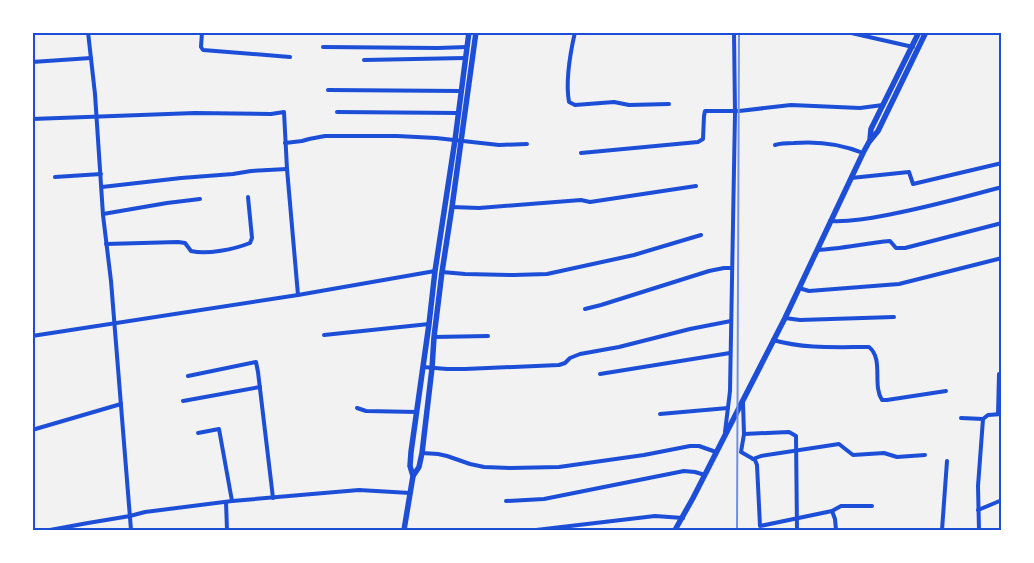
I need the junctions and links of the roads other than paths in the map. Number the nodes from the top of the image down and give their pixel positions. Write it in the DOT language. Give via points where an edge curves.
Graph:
graph roads {
  1 [pos="88,32"];
  2 [pos="202,32"];
  3 [pos="468,32"];
  4 [pos="476,32"];
  5 [pos="575,32"];
  6 [pos="734,32"];
  7 [pos="847,32"];
  8 [pos="919,32"];
  9 [pos="926,32"];
  10 [pos="323,47"];
  11 [pos="467,47"];
  12 [pos="915,48"];
  13 [pos="290,57"];
  14 [pos="91,58"];
  15 [pos="465,58"];
  16 [pos="364,60"];
  17 [pos="32,62"];
  18 [pos="328,90"];
  19 [pos="461,91"];
  20 [pos="669,104"];
  21 [pos="883,106"];
  22 [pos="735,111"];
  23 [pos="338,112"];
  24 [pos="458,113"];
  25 [pos="97,117"];
  26 [pos="32,119"];
  27 [pos="458,140"];
  28 [pos="869,142"];
  29 [pos="285,143"];
  30 [pos="527,144"];
  31 [pos="775,146"];
  32 [pos="581,153"];
  33 [pos="863,153"];
  34 [pos="1002,162"];
  35 [pos="287,169"];
  36 [pos="101,174"];
  37 [pos="55,177"];
  38 [pos="852,178"];
  39 [pos="696,186"];
  40 [pos="102,187"];
  41 [pos="1002,187"];
  42 [pos="248,197"];
  43 [pos="200,199"];
  44 [pos="452,207"];
  45 [pos="103,214"];
  46 [pos="830,221"];
  47 [pos="1002,223"];
  48 [pos="701,236"];
  49 [pos="106,244"];
  50 [pos="817,250"];
  51 [pos="1002,258"];
  52 [pos="732,268"];
  53 [pos="435,271"];
  54 [pos="442,272"];
  55 [pos="799,288"];
  56 [pos="298,295"];
  57 [pos="585,309"];
  58 [pos="894,317"];
  59 [pos="785,318"];
  60 [pos="731,321"];
  61 [pos="114,324"];
  62 [pos="429,324"];
  63 [pos="324,335"];
  64 [pos="32,336"];
  65 [pos="488,336"];
  66 [pos="434,337"];
  67 [pos="773,340"];
  68 [pos="730,353"];
  69 [pos="423,367"];
  70 [pos="432,368"];
  71 [pos="600,374"];
  72 [pos="999,374"];
  73 [pos="188,376"];
  74 [pos="260,387"];
  75 [pos="946,391"];
  76 [pos="183,401"];
  77 [pos="743,401"];
  78 [pos="121,404"];
  79 [pos="357,408"];
  80 [pos="728,408"];
  81 [pos="417,412"];
  82 [pos="660,414"];
  83 [pos="1000,414"];
  84 [pos="961,418"];
  85 [pos="983,419"];
  86 [pos="32,430"];
  87 [pos="198,433"];
  88 [pos="725,434"];
  89 [pos="744,434"];
  90 [pos="797,450"];
  91 [pos="716,452"];
  92 [pos="422,453"];
  93 [pos="925,455"];
  94 [pos="753,459"];
  95 [pos="947,461"];
  96 [pos="705,475"];
  97 [pos="413,476"];
  98 [pos="410,493"];
  99 [pos="273,498"];
  100 [pos="1002,500"];
  101 [pos="506,501"];
  102 [pos="226,502"];
  103 [pos="232,502"];
  104 [pos="872,506"];
  105 [pos="978,510"];
  106 [pos="832,511"];
  107 [pos="130,516"];
  108 [pos="683,518"];
  109 [pos="798,519"];
  110 [pos="50,530"];
  111 [pos="131,530"];
  112 [pos="227,530"];
  113 [pos="404,530"];
  114 [pos="536,530"];
  115 [pos="675,530"];
  116 [pos="798,530"];
  117 [pos="836,530"];
  118 [pos="942,530"];
  119 [pos="979,530"];
  1 -- 14 [label="street"];
  2 -- 13 [label="street" via="202,50"];
  3 -- 11 [label="main road"];
  4 -- 27 [label="main road"];
  5 -- 20 [label="street" via="568,73 569,102 575,105 614,102"];
  6 -- 22 [label="street"];
  7 -- 12 [label="street"];
  8 -- 12 [label="main road"];
  9 -- 12 [label="main road"];
  10 -- 11 [label="street"];
  11 -- 15 [label="main road"];
  12 -- 21 [label="main road"];
  12 -- 28 [label="main road" via="878,131"];
  14 -- 17 [label="street"];
  14 -- 25 [label="street"];
  15 -- 16 [label="street"];
  15 -- 19 [label="main road"];
  18 -- 19 [label="street"];
  19 -- 24 [label="main road"];
  21 -- 22 [label="street" via="791,105"];
  21 -- 28 [label="main road" via="871,129"];
  22 -- 32 [label="street" via="705,111 703,139 698,142"];
  22 -- 52 [label="street"];
  23 -- 24 [label="street"];
  24 -- 27 [label="main road"];
  25 -- 26 [label="street"];
  25 -- 29 [label="street" via="284,112"];
  25 -- 36 [label="street"];
  27 -- 29 [label="street" via="325,136"];
  27 -- 30 [label="street" via="499,145"];
  27 -- 44 [label="main road"];
  27 -- 53 [label="main road"];
  28 -- 33 [label="main road"];
  29 -- 35 [label="street"];
  31 -- 33 [label="street" via="780,143 827,143"];
  33 -- 38 [label="main road"];
  34 -- 38 [label="street" via="913,184 909,172"];
  35 -- 40 [label="street"];
  35 -- 56 [label="street"];
  36 -- 37 [label="street"];
  36 -- 40 [label="street"];
  38 -- 46 [label="main road"];
  39 -- 44 [label="street" via="590,202"];
  40 -- 45 [label="street"];
  41 -- 46 [label="street" via="925,208 859,220"];
  42 -- 49 [label="street" via="252,238 244,246 198,252 178,242"];
  43 -- 45 [label="street"];
  44 -- 54 [label="main road"];
  45 -- 49 [label="street"];
  46 -- 50 [label="main road"];
  47 -- 50 [label="street" via="905,248 896,248 890,242 876,242"];
  48 -- 54 [label="street" via="547,274"];
  49 -- 61 [label="street"];
  50 -- 55 [label="main road"];
  51 -- 55 [label="street" via="899,284 809,291"];
  52 -- 57 [label="street"];
  52 -- 60 [label="street"];
  53 -- 54 [label="street"];
  53 -- 56 [label="street"];
  53 -- 62 [label="main road"];
  54 -- 66 [label="main road"];
  55 -- 59 [label="main road"];
  56 -- 61 [label="street"];
  58 -- 59 [label="street"];
  59 -- 67 [label="main road"];
  60 -- 68 [label="street"];
  60 -- 70 [label="street" via="580,354 559,365"];
  61 -- 64 [label="street"];
  61 -- 78 [label="street"];
  62 -- 63 [label="street"];
  62 -- 69 [label="main road"];
  65 -- 66 [label="street"];
  66 -- 70 [label="main road"];
  67 -- 75 [label="street" via="826,347 869,347 873,350 882,400"];
  67 -- 77 [label="main road"];
  68 -- 71 [label="street"];
  68 -- 80 [label="street"];
  69 -- 70 [label="street"];
  69 -- 81 [label="main road"];
  70 -- 92 [label="main road"];
  72 -- 83 [label="street"];
  73 -- 74 [label="street" via="256,362"];
  74 -- 76 [label="street"];
  74 -- 99 [label="street"];
  77 -- 88 [label="main road"];
  77 -- 89 [label="street"];
  78 -- 86 [label="street"];
  78 -- 107 [label="street"];
  79 -- 81 [label="street"];
  80 -- 82 [label="street"];
  80 -- 88 [label="street"];
  81 -- 97 [label="main road" via="410,466"];
  83 -- 85 [label="street"];
  84 -- 85 [label="street"];
  85 -- 105 [label="street"];
  87 -- 103 [label="street" via="219,429"];
  88 -- 91 [label="main road"];
  89 -- 90 [label="street" via="789,432 796,436"];
  89 -- 94 [label="street" via="741,452"];
  90 -- 93 [label="street" via="839,444 853,455"];
  90 -- 94 [label="street"];
  90 -- 109 [label="street"];
  91 -- 92 [label="street" via="690,446 558,467 510,468 484,467 438,454"];
  91 -- 96 [label="main road"];
  92 -- 97 [label="main road"];
  94 -- 109 [label="street" via="757,465 760,526"];
  95 -- 118 [label="street"];
  96 -- 101 [label="street" via="684,472 544,499"];
  96 -- 108 [label="main road"];
  97 -- 98 [label="main road"];
  98 -- 99 [label="street" via="359,490"];
  98 -- 113 [label="main road"];
  99 -- 103 [label="street"];
  100 -- 105 [label="street"];
  102 -- 103 [label="street"];
  102 -- 107 [label="street"];
  102 -- 112 [label="street"];
  104 -- 106 [label="street" via="841,506"];
  105 -- 119 [label="street"];
  106 -- 109 [label="street"];
  106 -- 117 [label="street"];
  107 -- 110 [label="street"];
  107 -- 111 [label="street"];
  108 -- 114 [label="street" via="655,516"];
  108 -- 115 [label="main road"];
  109 -- 116 [label="street"];
}
